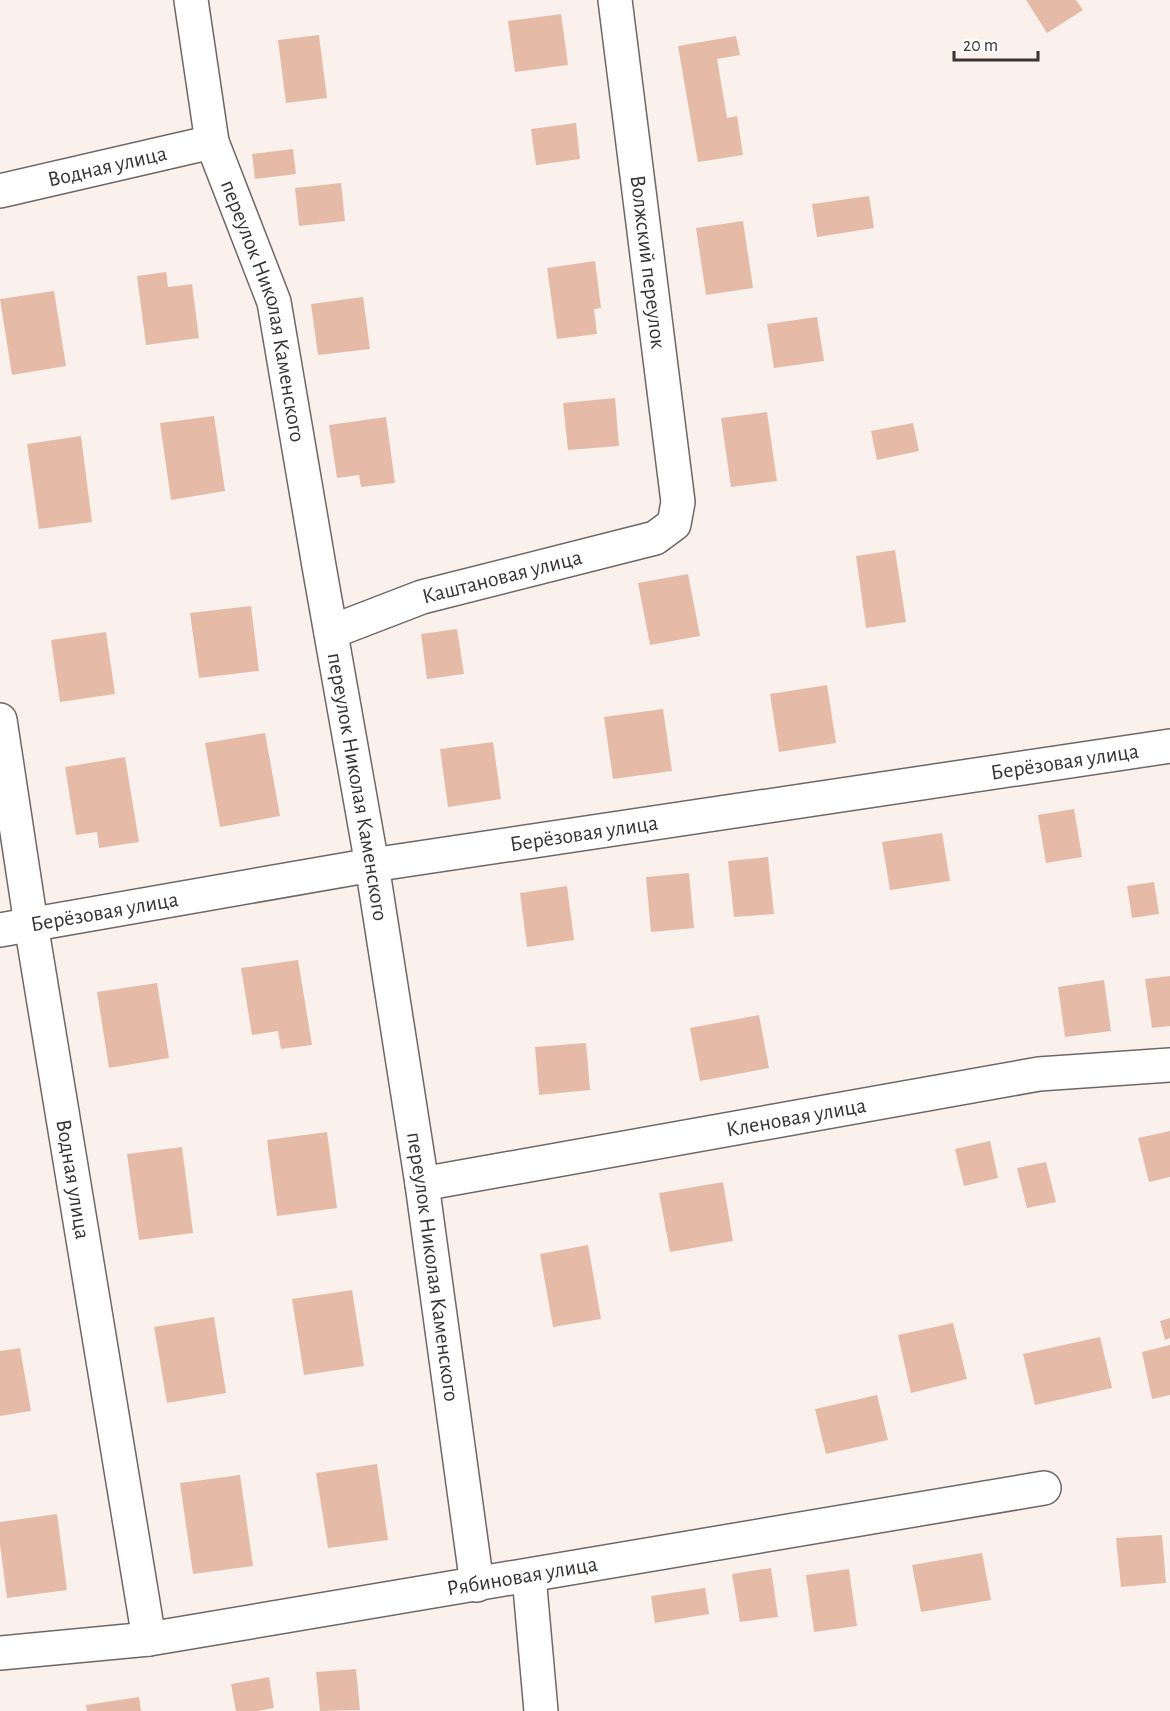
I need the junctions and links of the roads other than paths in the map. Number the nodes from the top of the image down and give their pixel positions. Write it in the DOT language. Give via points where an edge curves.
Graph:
graph roads {
  1 [pos="191,0"];
  2 [pos="615,0"];
  3 [pos="212,142"];
  4 [pos="0,191"];
  5 [pos="674,524"];
  6 [pos="331,632"];
  7 [pos="0,720"];
  8 [pos="1170,746"];
  9 [pos="372,865"];
  10 [pos="16,927"];
  11 [pos="1170,1065"];
  12 [pos="422,1184"];
  13 [pos="1044,1488"];
  14 [pos="529,1576"];
  15 [pos="477,1585"];
  16 [pos="149,1639"];
  17 [pos="0,1653"];
  18 [pos="541,1711"];
  1 -- 3 [label="street, переулок Николая Каменского"];
  2 -- 5 [label="street, Волжский переулок" via="678,502"];
  3 -- 4 [label="street, Водная улица"];
  3 -- 6 [label="street, переулок Николая Каменского" via="274,302"];
  5 -- 6 [label="street, Каштановая улица" via="655,538 422,597"];
  6 -- 9 [label="street, переулок Николая Каменского"];
  7 -- 10 [label="street, Водная улица"];
  8 -- 9 [label="street, Берёзовая улица"];
  9 -- 10 [label="street, Берёзовая улица"];
  9 -- 12 [label="street, переулок Николая Каменского"];
  10 -- 16 [label="street, Водная улица"];
  11 -- 12 [label="street, Кленовая улица" via="1039,1074"];
  12 -- 15 [label="street, переулок Николая Каменского"];
  13 -- 14 [label="street, Рябиновая улица"];
  14 -- 15 [label="street, Рябиновая улица"];
  14 -- 18 [label="street"];
  15 -- 16 [label="street, Рябиновая улица"];
  16 -- 17 [label="street, Рябиновая улица"];
}
